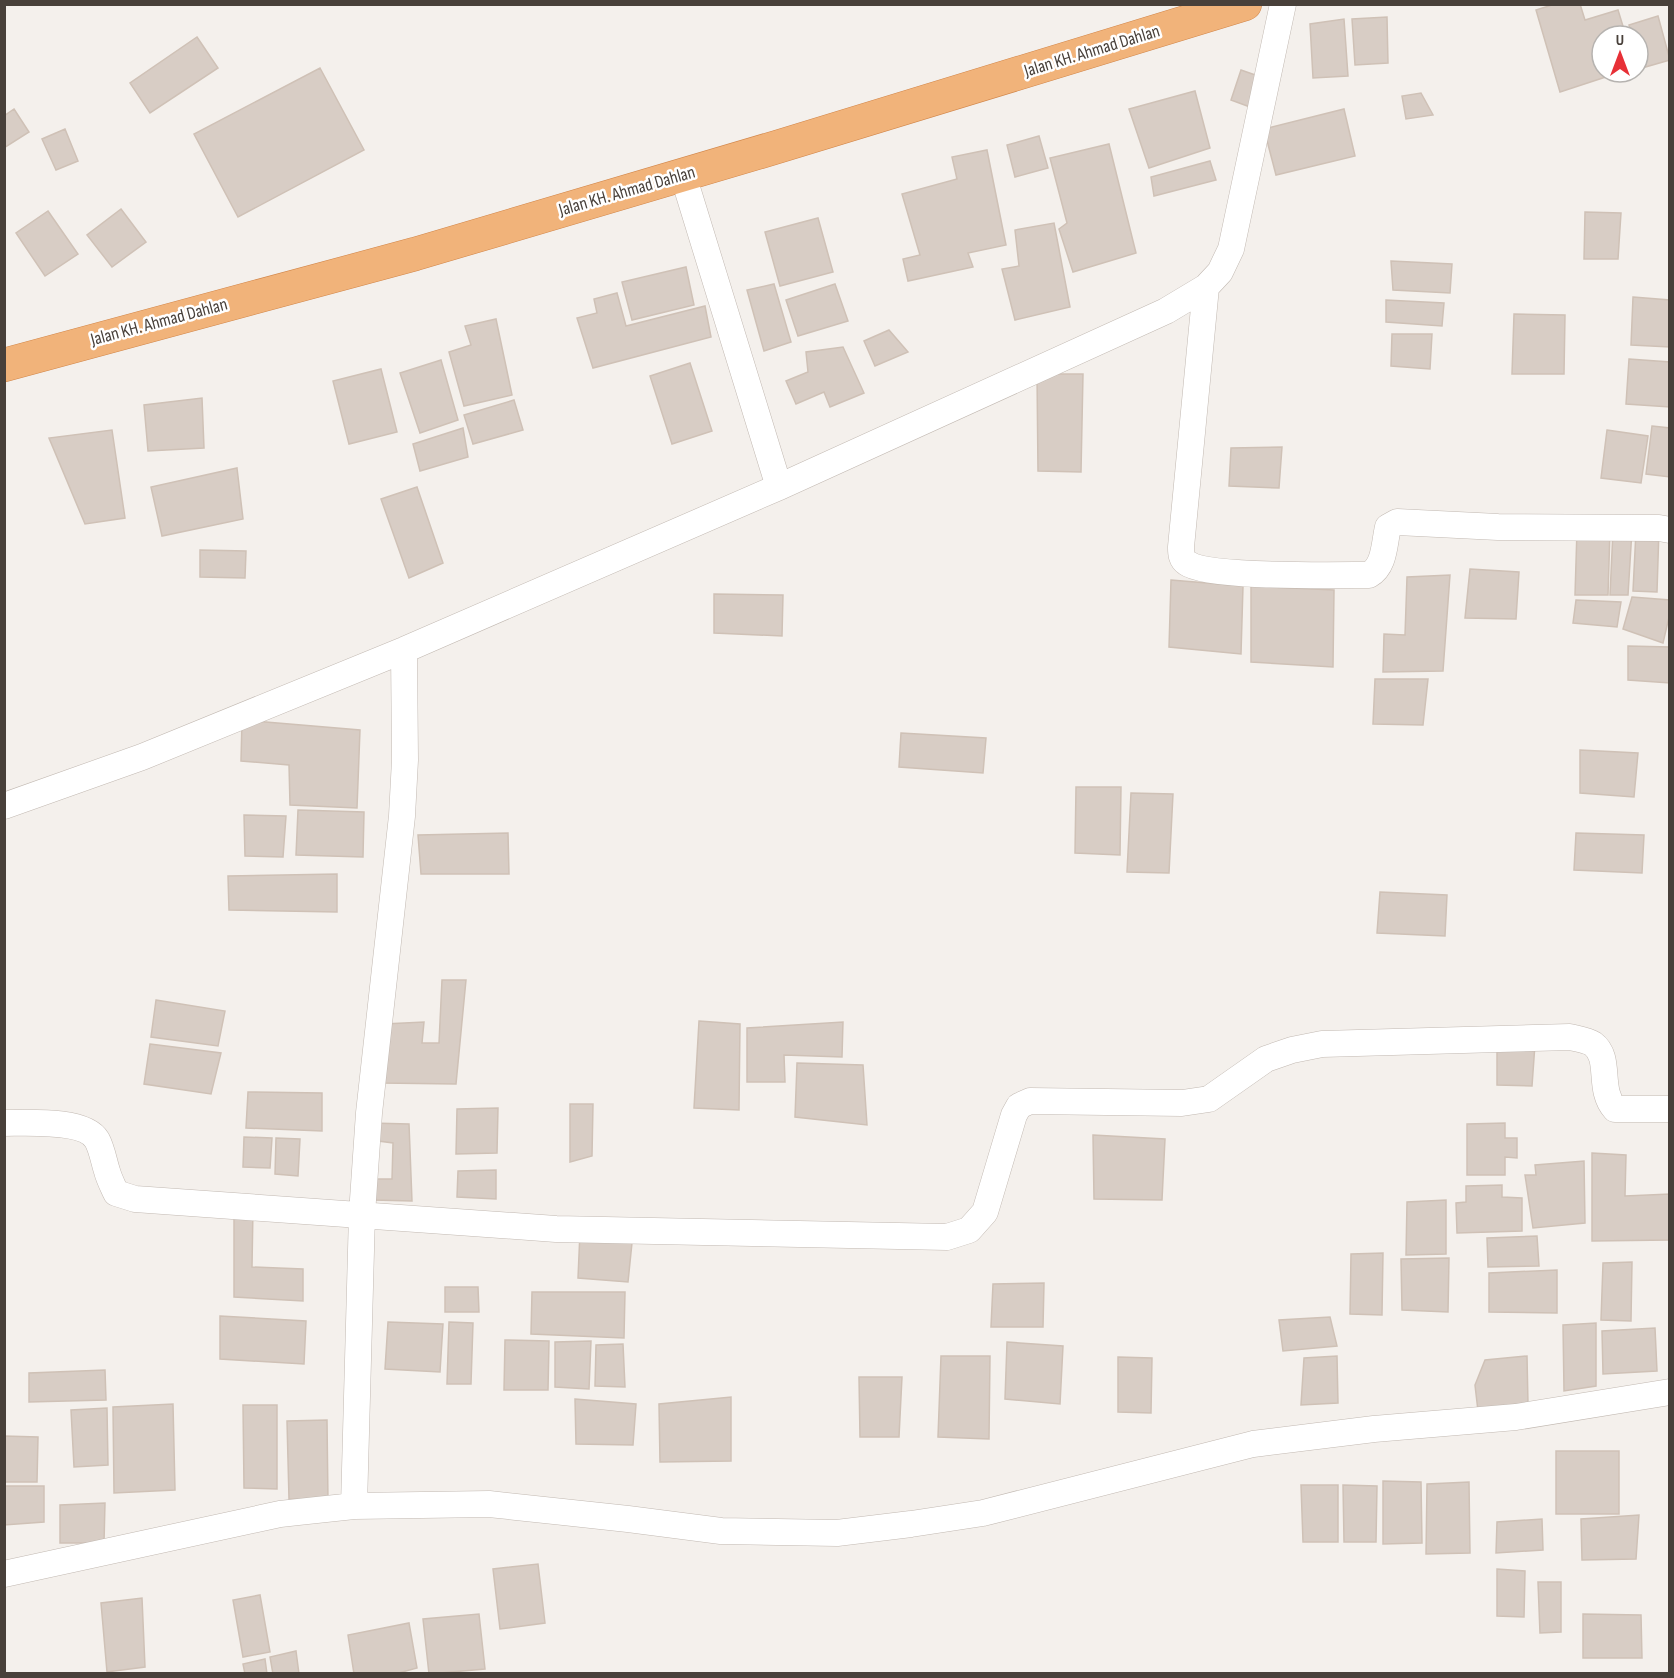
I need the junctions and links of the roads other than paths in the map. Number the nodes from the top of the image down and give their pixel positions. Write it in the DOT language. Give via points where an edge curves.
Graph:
graph roads {
  1 [pos="1245,4"];
  2 [pos="1283,4"];
  3 [pos="683,175"];
  4 [pos="1206,287"];
  5 [pos="4,365"];
  6 [pos="779,487"];
  7 [pos="1670,530"];
  8 [pos="404,650"];
  9 [pos="4,806"];
  10 [pos="1670,1109"];
  11 [pos="4,1122"];
  12 [pos="362,1214"];
  13 [pos="1670,1392"];
  14 [pos="354,1506"];
  15 [pos="4,1574"];
  1 -- 3 [label="highway, Jalan KH. Ahmad Dahlan"];
  2 -- 4 [label="street" via="1231,249 1220,272"];
  3 -- 5 [label="highway, Jalan KH. Ahmad Dahlan" via="415,254"];
  3 -- 6 [label="street"];
  4 -- 6 [label="street" via="1166,311"];
  4 -- 7 [label="street" via="1180,547 1182,559 1189,565 1240,573 1369,575 1380,564 1388,527 1397,522"];
  6 -- 8 [label="street"];
  8 -- 9 [label="street" via="142,757"];
  8 -- 12 [label="street" via="402,816 369,1113"];
  10 -- 12 [label="street" via="1615,1109 1608,1101 1600,1050 1591,1042 1570,1037 1322,1044 1266,1059 1209,1099 1182,1103 1030,1101 1019,1106 985,1212 969,1230 947,1237 556,1229"];
  11 -- 12 [label="street" via="62,1125 92,1133 116,1193 135,1199"];
  12 -- 14 [label="street"];
  13 -- 14 [label="street" via="1516,1417 1252,1444 983,1513 837,1533 721,1531 489,1504"];
  14 -- 15 [label="street" via="280,1514"];
}
